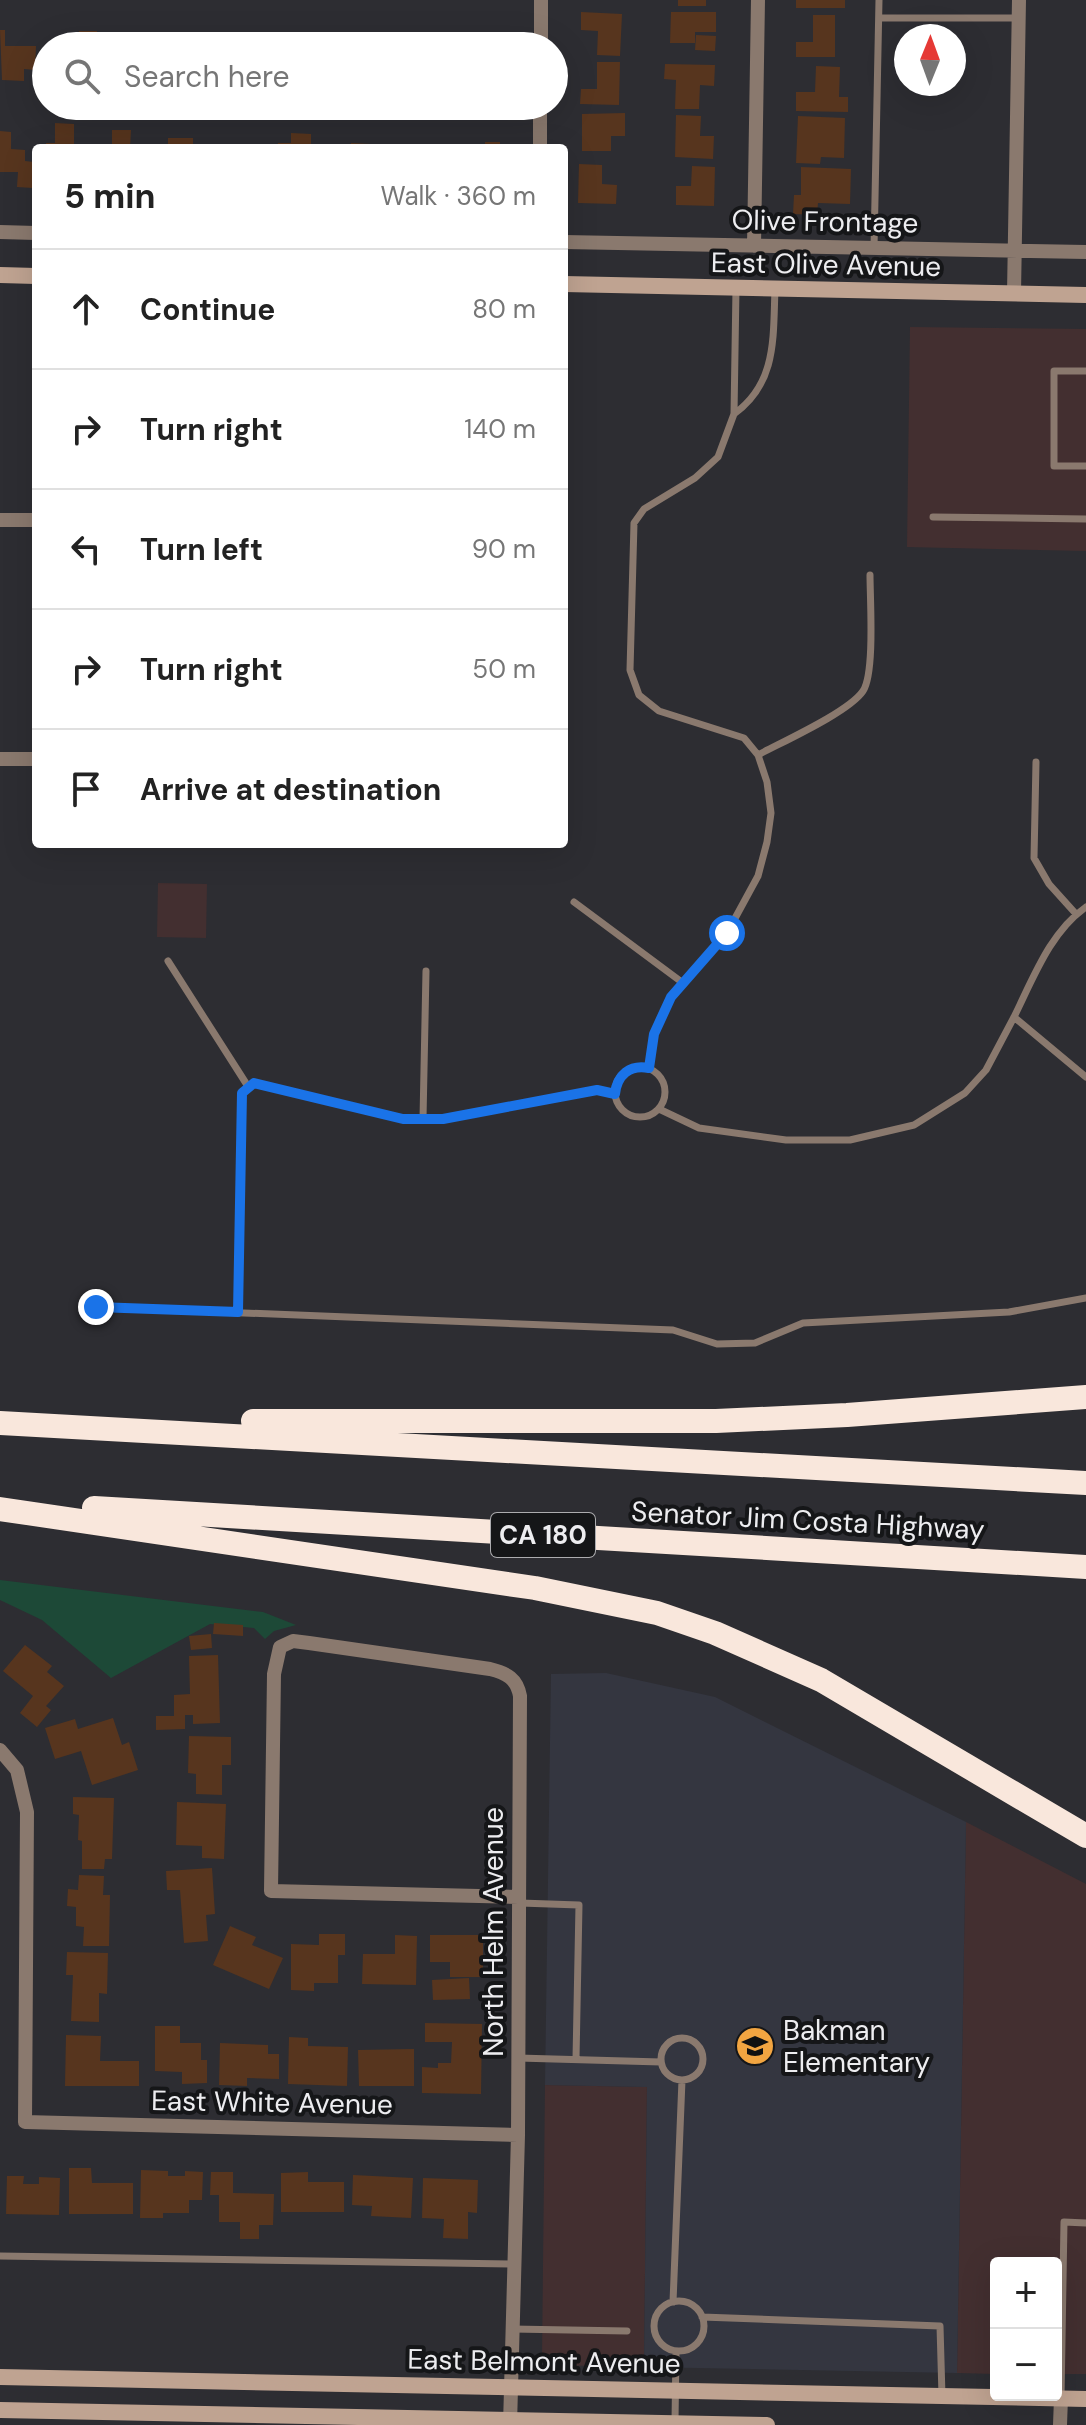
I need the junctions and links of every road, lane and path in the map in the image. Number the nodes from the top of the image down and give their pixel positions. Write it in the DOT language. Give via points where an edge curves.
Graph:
graph roads {
  1 [pos="541,0"];
  2 [pos="758,0"];
  3 [pos="879,0"];
  4 [pos="1019,0"];
  5 [pos="879,18"];
  6 [pos="1019,18"];
  7 [pos="541,32"];
  8 [pos="540,120"];
  9 [pos="540,144"];
  10 [pos="0,232"];
  11 [pos="32,233"];
  12 [pos="568,242"];
  13 [pos="754,246"];
  14 [pos="874,248"];
  15 [pos="1015,251"];
  16 [pos="1086,252"];
  17 [pos="0,275"];
  18 [pos="32,276"];
  19 [pos="568,284"];
  20 [pos="736,288"];
  21 [pos="775,289"];
  22 [pos="1014,293"];
  23 [pos="1086,295"];
  24 [pos="1086,371"];
  25 [pos="734,414"];
  26 [pos="1086,466"];
  27 [pos="933,517"];
  28 [pos="1086,519"];
  29 [pos="0,520"];
  30 [pos="32,520"];
  31 [pos="870,575"];
  32 [pos="758,755"];
  33 [pos="0,759"];
  34 [pos="32,759"];
  35 [pos="1036,762"];
  36 [pos="574,902"];
  37 [pos="1086,907"];
  38 [pos="1076,914"];
  39 [pos="168,961"];
  40 [pos="426,971"];
  41 [pos="683,983"];
  42 [pos="1014,1017"];
  43 [pos="649,1068"];
  44 [pos="1086,1077"];
  45 [pos="249,1088"];
  46 [pos="615,1094"];
  47 [pos="659,1109"];
  48 [pos="423,1119"];
  49 [pos="1086,1298"];
  50 [pos="96,1307"];
  51 [pos="238,1312"];
  52 [pos="1086,1397"];
  53 [pos="0,1422"];
  54 [pos="1086,1483"];
  55 [pos="0,1506"];
  56 [pos="1086,1567"];
  57 [pos="0,1750"];
  58 [pos="1086,1836"];
  59 [pos="519,1900"];
  60 [pos="518,2058"];
  61 [pos="576,2059"];
  62 [pos="661,2062"];
  63 [pos="682,2080"];
  64 [pos="518,2135"];
  65 [pos="1086,2223"];
  66 [pos="0,2256"];
  67 [pos="514,2264"];
  68 [pos="673,2302"];
  69 [pos="702,2317"];
  70 [pos="512,2329"];
  71 [pos="627,2331"];
  72 [pos="1062,2339"];
  73 [pos="676,2352"];
  74 [pos="0,2377"];
  75 [pos="511,2387"];
  76 [pos="676,2390"];
  77 [pos="942,2396"];
  78 [pos="990,2397"];
  79 [pos="1062,2398"];
  80 [pos="1086,2399"];
  81 [pos="1061,2401"];
  82 [pos="0,2410"];
  83 [pos="510,2422"];
  84 [pos="675,2423"];
  85 [pos="767,2425"];
  86 [pos="1060,2425"];
  1 -- 7 [label="street"];
  2 -- 13 [label="street"];
  3 -- 5 [label="lane"];
  4 -- 6 [label="street"];
  5 -- 6 [label="lane"];
  5 -- 14 [label="lane"];
  6 -- 15 [label="street"];
  8 -- 9 [label="street"];
  10 -- 11 [label="street"];
  12 -- 13 [label="street, Olive Frontage"];
  13 -- 14 [label="street, Olive Frontage"];
  14 -- 15 [label="street, Olive Frontage"];
  15 -- 16 [label="street, Olive Frontage"];
  15 -- 22 [label="street"];
  17 -- 18 [label="main road"];
  19 -- 20 [label="main road, East Olive Avenue"];
  20 -- 21 [label="main road, East Olive Avenue"];
  20 -- 25 [label="lane"];
  21 -- 22 [label="main road, East Olive Avenue"];
  21 -- 25 [label="lane" via="767,373 750,402"];
  22 -- 23 [label="main road, East Olive Avenue"];
  24 -- 26 [label="lane" via="1054,371 1054,466"];
  25 -- 32 [label="lane" via="718,457 644,509 634,523 630,670 639,695 659,711 744,738"];
  27 -- 28 [label="lane"];
  29 -- 30 [label="street"];
  31 -- 32 [label="lane" via="870,657 864,690 847,706"];
  32 -- 41 [label="lane" via="771,813 758,876 727,933"];
  33 -- 34 [label="street"];
  35 -- 38 [label="lane" via="1034,858"];
  36 -- 41 [label="lane"];
  37 -- 38 [label="lane"];
  38 -- 42 [label="lane" via="1050,947"];
  39 -- 45 [label="lane"];
  40 -- 48 [label="lane"];
  41 -- 43 [label="lane" via="654,1034"];
  42 -- 44 [label="lane"];
  42 -- 47 [label="lane" via="986,1070 965,1093 914,1125 850,1140 786,1140 699,1128"];
  43 -- 46 [label="lane" via="625,1072"];
  43 -- 47 [label="lane" via="665,1086"];
  45 -- 48 [label="lane" via="254,1083 273,1086 403,1119"];
  45 -- 51 [label="lane" via="242,1093 241,1105"];
  46 -- 47 [label="lane" via="621,1109 636,1117"];
  46 -- 48 [label="lane" via="597,1090"];
  49 -- 51 [label="lane" via="1009,1312 803,1323 755,1343 717,1344 673,1330"];
  50 -- 51 [label="lane"];
  52 -- 53 [label="highway" via="716,1421"];
  53 -- 54 [label="highway, Senator Jim Costa Highway"];
  55 -- 56 [label="highway, Senator Jim Costa Highway / CA 180"];
  55 -- 58 [label="highway" via="535,1588 657,1613 821,1680"];
  57 -- 64 [label="street, East White Avenue" via="17,1770 27,1812 25,2122"];
  59 -- 59 [label="street, North Helm Avenue" via="520,1696 511,1677 490,1669 309,1643 293,1641 280,1647 274,1674 271,1891"];
  59 -- 60 [label="street, North Helm Avenue"];
  59 -- 61 [label="lane" via="579,1905"];
  60 -- 61 [label="lane"];
  60 -- 64 [label="street, North Helm Avenue"];
  61 -- 62 [label="lane"];
  62 -- 63 [label="lane" via="667,2074"];
  62 -- 63 [label="lane" via="664,2048 675,2039 696,2042 703,2054 702,2068"];
  63 -- 68 [label="lane"];
  64 -- 67 [label="street, North Helm Avenue"];
  65 -- 72 [label="lane" via="1064,2222"];
  66 -- 67 [label="lane"];
  67 -- 70 [label="street, North Helm Avenue"];
  68 -- 69 [label="lane" via="691,2304"];
  68 -- 73 [label="lane" via="655,2316 654,2332 662,2345"];
  69 -- 73 [label="lane" via="699,2342"];
  69 -- 77 [label="lane" via="940,2326"];
  70 -- 71 [label="lane"];
  70 -- 75 [label="street, North Helm Avenue"];
  73 -- 76 [label="lane"];
  74 -- 75 [label="main road, East Belmont Avenue"];
  75 -- 76 [label="main road, East Belmont Avenue"];
  75 -- 83 [label="street, North Helm Avenue"];
  76 -- 77 [label="main road, East Belmont Avenue"];
  76 -- 84 [label="lane"];
  77 -- 78 [label="main road, East Belmont Avenue"];
  79 -- 80 [label="main road, East Belmont Avenue"];
  81 -- 86 [label="street"];
  82 -- 83 [label="main road"];
  83 -- 84 [label="main road"];
  84 -- 85 [label="main road"];
}
